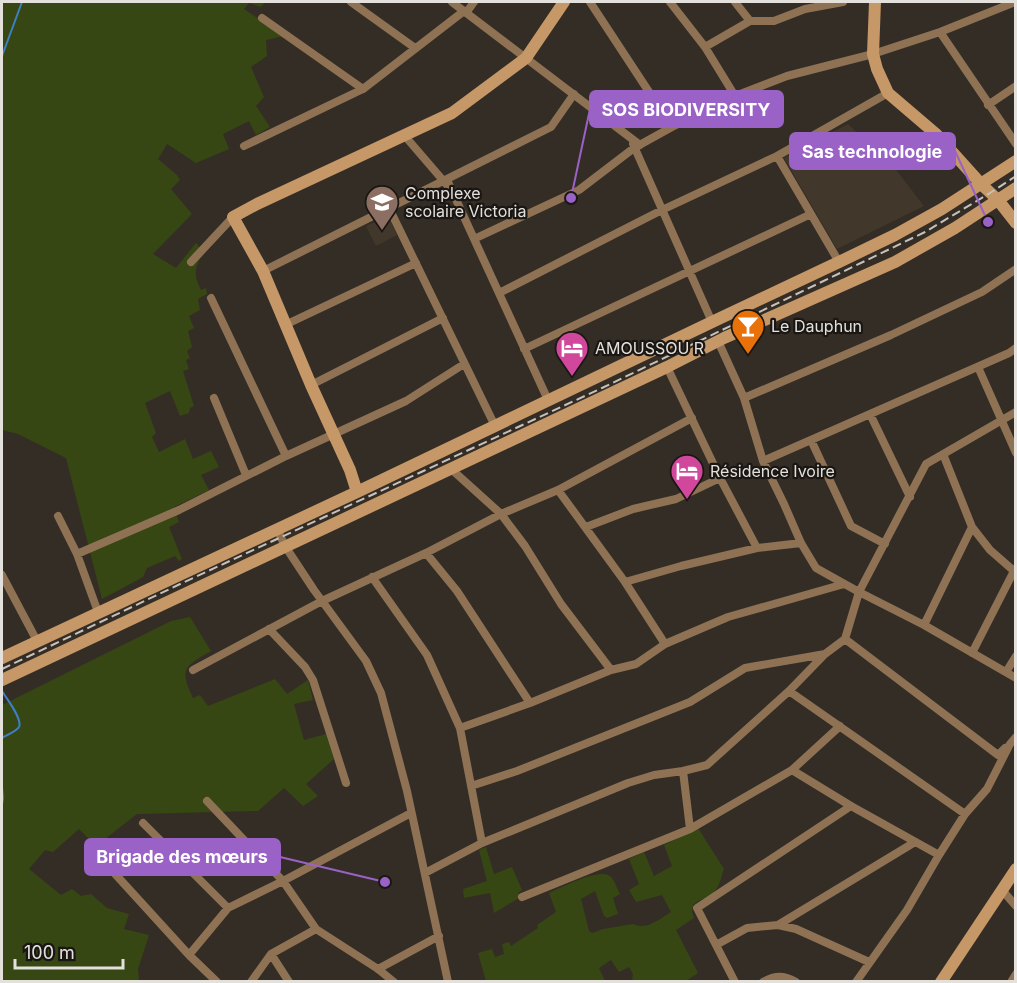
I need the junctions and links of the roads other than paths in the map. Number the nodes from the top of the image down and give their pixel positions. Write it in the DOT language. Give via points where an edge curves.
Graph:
graph roads {
  1 [pos="351,2"];
  2 [pos="452,2"];
  3 [pos="474,2"];
  4 [pos="564,2"];
  5 [pos="590,2"];
  6 [pos="670,2"];
  7 [pos="735,2"];
  8 [pos="843,2"];
  9 [pos="875,2"];
  10 [pos="989,2"];
  11 [pos="1015,2"];
  12 [pos="465,12"];
  13 [pos="990,12"];
  14 [pos="262,18"];
  15 [pos="750,21"];
  16 [pos="940,32"];
  17 [pos="705,47"];
  18 [pos="415,48"];
  19 [pos="873,54"];
  20 [pos="526,58"];
  21 [pos="1016,86"];
  22 [pos="363,89"];
  23 [pos="888,93"];
  24 [pos="574,94"];
  25 [pos="735,96"];
  26 [pos="988,105"];
  27 [pos="672,127"];
  28 [pos="404,135"];
  29 [pos="1016,144"];
  30 [pos="244,146"];
  31 [pos="637,146"];
  32 [pos="777,156"];
  33 [pos="1013,167"];
  34 [pos="446,181"];
  35 [pos="981,184"];
  36 [pos="1016,188"];
  37 [pos="998,200"];
  38 [pos="389,208"];
  39 [pos="662,210"];
  40 [pos="811,214"];
  41 [pos="233,217"];
  42 [pos="1016,223"];
  43 [pos="474,239"];
  44 [pos="191,262"];
  45 [pos="839,262"];
  46 [pos="416,263"];
  47 [pos="1016,269"];
  48 [pos="263,271"];
  49 [pos="690,272"];
  50 [pos="499,293"];
  51 [pos="211,298"];
  52 [pos="443,318"];
  53 [pos="712,322"];
  54 [pos="287,324"];
  55 [pos="718,341"];
  56 [pos="1016,348"];
  57 [pos="524,349"];
  58 [pos="464,364"];
  59 [pos="667,367"];
  60 [pos="978,367"];
  61 [pos="596,377"];
  62 [pos="312,385"];
  63 [pos="605,395"];
  64 [pos="214,398"];
  65 [pos="744,398"];
  66 [pos="548,400"];
  67 [pos="1016,412"];
  68 [pos="870,414"];
  69 [pos="692,418"];
  70 [pos="1001,420"];
  71 [pos="495,426"];
  72 [pos="334,434"];
  73 [pos="811,440"];
  74 [pos="1016,453"];
  75 [pos="943,454"];
  76 [pos="286,456"];
  77 [pos="763,461"];
  78 [pos="450,468"];
  79 [pos="246,475"];
  80 [pos="720,478"];
  81 [pos="363,489"];
  82 [pos="558,490"];
  83 [pos="910,496"];
  84 [pos="376,502"];
  85 [pos="501,514"];
  86 [pos="58,516"];
  87 [pos="586,527"];
  88 [pos="972,527"];
  89 [pos="277,529"];
  90 [pos="801,543"];
  91 [pos="885,544"];
  92 [pos="285,546"];
  93 [pos="757,548"];
  94 [pos="426,553"];
  95 [pos="77,554"];
  96 [pos="1015,570"];
  97 [pos="2,576"];
  98 [pos="175,577"];
  99 [pos="372,577"];
  100 [pos="625,582"];
  101 [pos="844,584"];
  102 [pos="859,592"];
  103 [pos="182,594"];
  104 [pos="322,601"];
  105 [pos="98,612"];
  106 [pos="924,625"];
  107 [pos="269,629"];
  108 [pos="845,639"];
  109 [pos="37,641"];
  110 [pos="665,644"];
  111 [pos="972,653"];
  112 [pos="825,654"];
  113 [pos="1016,657"];
  114 [pos="2,658"];
  115 [pos="193,670"];
  116 [pos="611,670"];
  117 [pos="1006,672"];
  118 [pos="1016,678"];
  119 [pos="2,680"];
  120 [pos="789,691"];
  121 [pos="530,704"];
  122 [pos="840,726"];
  123 [pos="460,728"];
  124 [pos="1013,740"];
  125 [pos="792,770"];
  126 [pos="683,771"];
  127 [pos="346,783"];
  128 [pos="471,786"];
  129 [pos="207,801"];
  130 [pos="851,806"];
  131 [pos="411,813"];
  132 [pos="965,814"];
  133 [pos="143,824"];
  134 [pos="690,829"];
  135 [pos="915,842"];
  136 [pos="482,843"];
  137 [pos="96,853"];
  138 [pos="939,855"];
  139 [pos="1016,869"];
  140 [pos="425,873"];
  141 [pos="284,881"];
  142 [pos="1002,890"];
  143 [pos="522,897"];
  144 [pos="1016,906"];
  145 [pos="228,908"];
  146 [pos="778,925"];
  147 [pos="316,929"];
  148 [pos="439,936"];
  149 [pos="716,945"];
  150 [pos="271,954"];
  151 [pos="189,956"];
  152 [pos="869,962"];
  153 [pos="378,969"];
  154 [pos="1016,974"];
  155 [pos="217,981"];
  156 [pos="251,981"];
  157 [pos="289,981"];
  158 [pos="394,981"];
  159 [pos="448,981"];
  160 [pos="735,981"];
  161 [pos="763,981"];
  162 [pos="796,981"];
  163 [pos="856,981"];
  164 [pos="940,981"];
  165 [pos="1011,981"];
  1 -- 18 [label="street"];
  2 -- 12 [label="street"];
  3 -- 12 [label="street"];
  4 -- 20 [label="main road"];
  5 -- 27 [label="street"];
  6 -- 17 [label="street"];
  7 -- 15 [label="street"];
  8 -- 15 [label="street" via="805,9 774,21"];
  9 -- 19 [label="main road"];
  10 -- 13 [label="street"];
  11 -- 13 [label="street"];
  12 -- 18 [label="street"];
  12 -- 20 [label="street"];
  13 -- 16 [label="street"];
  14 -- 22 [label="street"];
  15 -- 17 [label="street"];
  16 -- 19 [label="street"];
  16 -- 26 [label="street"];
  17 -- 25 [label="street"];
  18 -- 22 [label="street"];
  19 -- 23 [label="main road"];
  19 -- 25 [label="street" via="787,76"];
  20 -- 24 [label="street"];
  20 -- 28 [label="main road" via="452,113"];
  21 -- 26 [label="street"];
  22 -- 30 [label="street"];
  23 -- 32 [label="street"];
  23 -- 35 [label="main road" via="936,134"];
  24 -- 31 [label="street"];
  24 -- 34 [label="street" via="551,127"];
  25 -- 27 [label="street"];
  26 -- 29 [label="street"];
  27 -- 31 [label="street"];
  28 -- 34 [label="street"];
  28 -- 41 [label="main road"];
  31 -- 39 [label="street"];
  31 -- 43 [label="street" via="579,190"];
  32 -- 39 [label="street"];
  32 -- 40 [label="street"];
  33 -- 35 [label="main road"];
  34 -- 38 [label="street"];
  34 -- 43 [label="street"];
  35 -- 37 [label="main road"];
  35 -- 45 [label="main road" via="920,222"];
  36 -- 37 [label="main road"];
  37 -- 42 [label="main road"];
  37 -- 55 [label="main road" via="895,262"];
  38 -- 46 [label="street"];
  38 -- 48 [label="street"];
  39 -- 49 [label="street"];
  39 -- 50 [label="street"];
  40 -- 45 [label="street"];
  40 -- 49 [label="street"];
  41 -- 44 [label="street"];
  41 -- 48 [label="main road"];
  43 -- 50 [label="street"];
  45 -- 53 [label="main road"];
  46 -- 52 [label="street"];
  46 -- 54 [label="street"];
  47 -- 65 [label="street" via="982,292"];
  48 -- 54 [label="main road"];
  49 -- 53 [label="street"];
  49 -- 57 [label="street"];
  50 -- 57 [label="street"];
  51 -- 76 [label="street"];
  52 -- 58 [label="street"];
  52 -- 62 [label="street"];
  53 -- 61 [label="main road"];
  54 -- 62 [label="main road"];
  55 -- 59 [label="main road"];
  55 -- 65 [label="street"];
  56 -- 60 [label="street"];
  57 -- 66 [label="street"];
  58 -- 71 [label="street"];
  58 -- 72 [label="street" via="406,401"];
  59 -- 63 [label="main road"];
  59 -- 69 [label="street"];
  60 -- 68 [label="street"];
  60 -- 70 [label="street"];
  61 -- 63 [label="main road"];
  61 -- 66 [label="main road"];
  62 -- 72 [label="main road"];
  63 -- 78 [label="main road"];
  64 -- 79 [label="street"];
  65 -- 77 [label="street"];
  66 -- 71 [label="main road"];
  67 -- 70 [label="street"];
  68 -- 73 [label="street"];
  68 -- 83 [label="street"];
  69 -- 80 [label="street"];
  69 -- 82 [label="street"];
  70 -- 74 [label="street"];
  70 -- 75 [label="street"];
  71 -- 81 [label="main road"];
  72 -- 76 [label="street"];
  72 -- 81 [label="main road"];
  73 -- 77 [label="street"];
  73 -- 91 [label="street" via="851,526"];
  75 -- 83 [label="street" via="926,464"];
  75 -- 88 [label="street"];
  76 -- 79 [label="street"];
  77 -- 90 [label="street"];
  78 -- 84 [label="main road"];
  78 -- 85 [label="street"];
  79 -- 95 [label="street" via="179,510"];
  80 -- 87 [label="street" via="676,499 633,509"];
  80 -- 93 [label="street"];
  81 -- 84 [label="main road"];
  81 -- 89 [label="main road"];
  82 -- 85 [label="street"];
  82 -- 87 [label="street"];
  83 -- 91 [label="street"];
  84 -- 92 [label="main road"];
  85 -- 94 [label="street"];
  85 -- 116 [label="street"];
  86 -- 95 [label="street"];
  87 -- 100 [label="street"];
  88 -- 96 [label="street" via="990,550"];
  88 -- 106 [label="street"];
  89 -- 92 [label="street"];
  89 -- 98 [label="main road"];
  90 -- 93 [label="street"];
  90 -- 101 [label="street" via="816,568"];
  91 -- 102 [label="street"];
  92 -- 103 [label="main road"];
  92 -- 104 [label="street"];
  93 -- 100 [label="street"];
  94 -- 99 [label="street"];
  94 -- 121 [label="street" via="457,591"];
  95 -- 105 [label="street"];
  96 -- 111 [label="street"];
  97 -- 109 [label="street"];
  98 -- 103 [label="main road"];
  98 -- 105 [label="main road"];
  99 -- 104 [label="street"];
  99 -- 123 [label="street" via="427,654"];
  100 -- 110 [label="street"];
  101 -- 102 [label="street"];
  101 -- 110 [label="street" via="728,617"];
  102 -- 106 [label="street"];
  102 -- 108 [label="street"];
  103 -- 119 [label="main road"];
  104 -- 107 [label="street"];
  104 -- 131 [label="street" via="366,661 377,686"];
  105 -- 109 [label="main road"];
  106 -- 111 [label="street"];
  107 -- 115 [label="street"];
  107 -- 127 [label="street" via="313,680"];
  108 -- 112 [label="street"];
  108 -- 124 [label="street" via="998,754"];
  109 -- 114 [label="main road"];
  110 -- 116 [label="street" via="636,664"];
  111 -- 117 [label="street"];
  112 -- 120 [label="street"];
  112 -- 128 [label="street" via="745,668 690,702"];
  113 -- 117 [label="street"];
  116 -- 121 [label="street"];
  117 -- 118 [label="street"];
  120 -- 122 [label="street"];
  120 -- 126 [label="street" via="707,765"];
  121 -- 123 [label="street"];
  122 -- 125 [label="street"];
  122 -- 132 [label="street"];
  123 -- 128 [label="street"];
  124 -- 132 [label="street" via="987,789"];
  125 -- 130 [label="street"];
  125 -- 134 [label="street"];
  126 -- 134 [label="street"];
  126 -- 136 [label="street" via="628,783"];
  128 -- 136 [label="street"];
  129 -- 141 [label="street"];
  130 -- 135 [label="street"];
  130 -- 149 [label="street" via="697,908"];
  131 -- 140 [label="street"];
  131 -- 141 [label="street"];
  132 -- 138 [label="street"];
  133 -- 145 [label="street"];
  134 -- 143 [label="street"];
  135 -- 138 [label="street"];
  135 -- 146 [label="street"];
  136 -- 140 [label="street"];
  137 -- 151 [label="street"];
  138 -- 152 [label="street" via="907,910"];
  139 -- 142 [label="main road"];
  140 -- 148 [label="street"];
  141 -- 145 [label="street"];
  141 -- 147 [label="street"];
  142 -- 144 [label="street"];
  142 -- 164 [label="main road"];
  145 -- 151 [label="street"];
  146 -- 149 [label="street" via="747,928"];
  146 -- 152 [label="street" via="796,929"];
  147 -- 150 [label="street"];
  147 -- 153 [label="street"];
  148 -- 153 [label="street"];
  148 -- 159 [label="street"];
  149 -- 160 [label="street"];
  150 -- 156 [label="street"];
  150 -- 157 [label="street"];
  151 -- 155 [label="street"];
  152 -- 163 [label="street"];
  153 -- 158 [label="street"];
  154 -- 165 [label="street"];
  161 -- 162 [label="street" via="780,976"];
}
